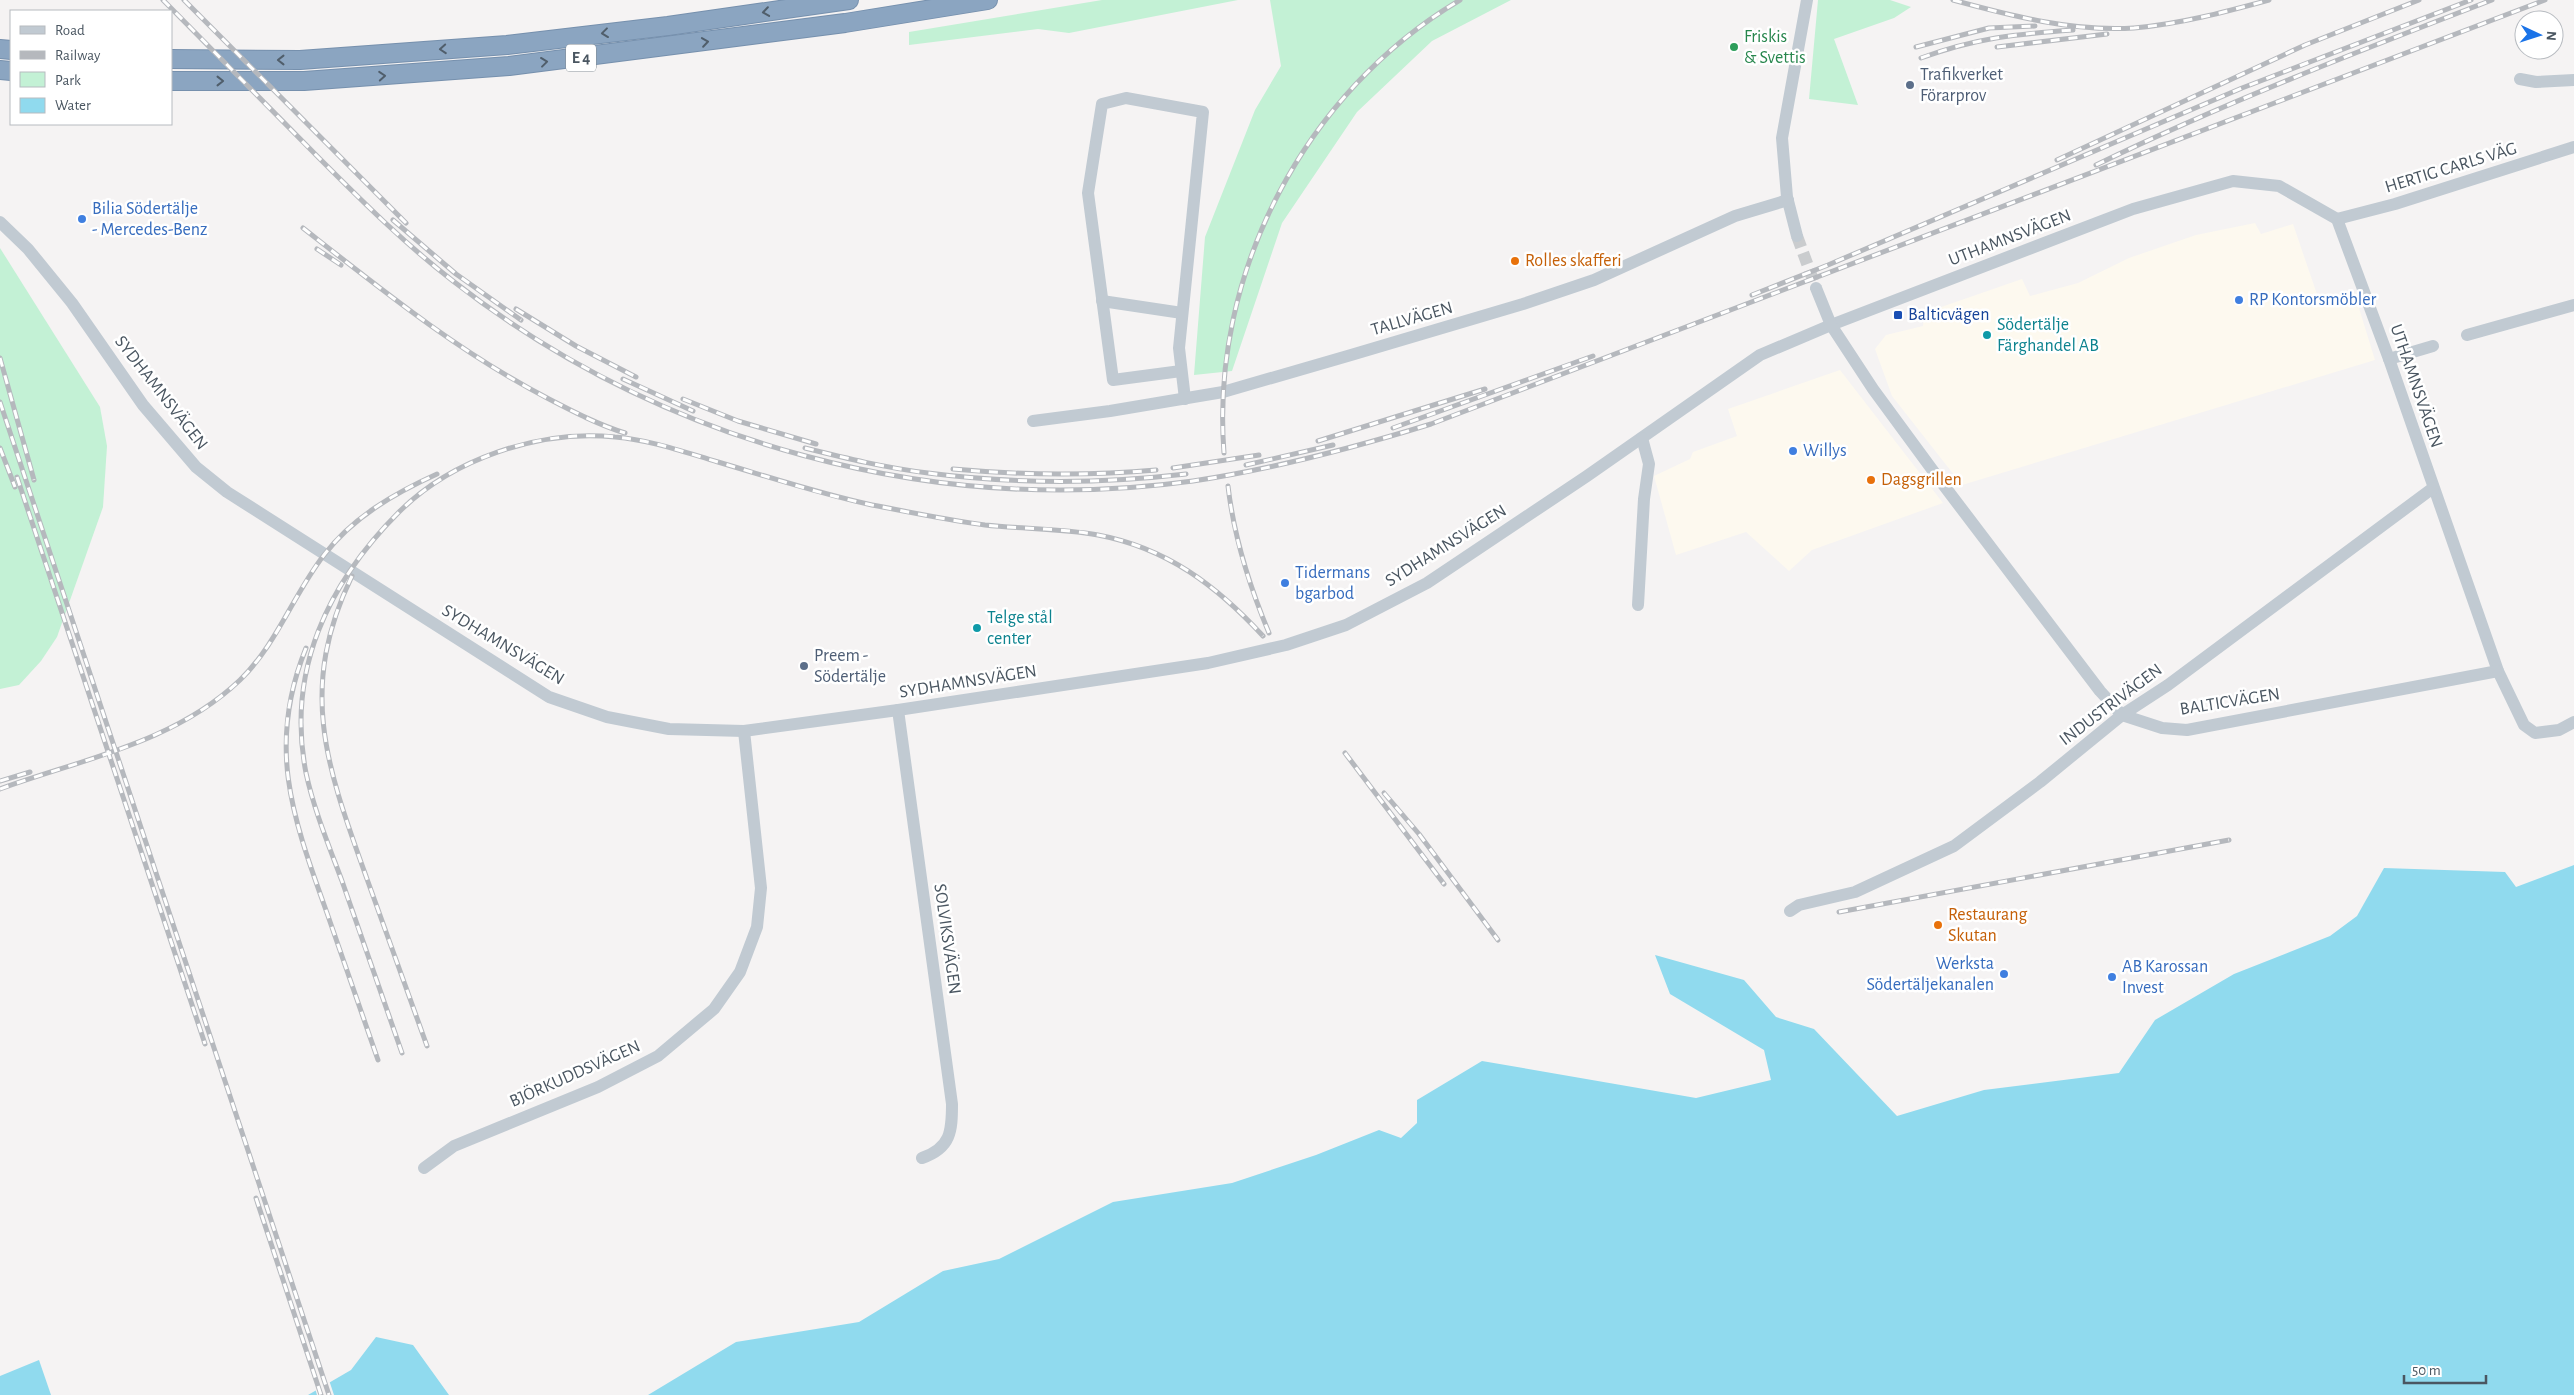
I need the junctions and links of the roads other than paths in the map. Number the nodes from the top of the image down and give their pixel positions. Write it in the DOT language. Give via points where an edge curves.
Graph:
graph roads {
  1 [pos="849,0"];
  2 [pos="988,0"];
  3 [pos="1807,0"];
  4 [pos="172,59"];
  5 [pos="2520,79"];
  6 [pos="2574,80"];
  7 [pos="172,81"];
  8 [pos="2574,147"];
  9 [pos="1788,200"];
  10 [pos="2337,219"];
  11 [pos="0,222"];
  12 [pos="1797,236"];
  13 [pos="1816,288"];
  14 [pos="1102,301"];
  15 [pos="2574,305"];
  16 [pos="1182,313"];
  17 [pos="1831,325"];
  18 [pos="2467,335"];
  19 [pos="2433,346"];
  20 [pos="2389,359"];
  21 [pos="1181,371"];
  22 [pos="1185,399"];
  23 [pos="1033,421"];
  24 [pos="1642,438"];
  25 [pos="2433,488"];
  26 [pos="1638,605"];
  27 [pos="2498,671"];
  28 [pos="898,710"];
  29 [pos="2122,715"];
  30 [pos="2574,722"];
  31 [pos="744,731"];
  32 [pos="1790,911"];
  33 [pos="922,1158"];
  34 [pos="424,1168"];
  1 -- 4 [label="highway, E 4, one-way" via="507,45 300,60"];
  7 -- 2 [label="highway, E 4, one-way" via="304,81 509,66 836,24"];
  3 -- 9 [label="street" via="1782,138"];
  5 -- 6 [label="street" via="2536,82"];
  8 -- 10 [label="street, HERTIG CARLS VÄG" via="2395,204"];
  9 -- 12 [label="street"];
  9 -- 22 [label="street, TALLVÄGEN" via="1734,216 1594,280 1523,304 1223,392"];
  10 -- 17 [label="street, UTHAMNSVÄGEN" via="2279,186 2233,181 2133,209"];
  10 -- 20 [label="street, UTHAMNSVÄGEN"];
  11 -- 31 [label="street, SYDHAMNSVÄGEN" via="28,249 72,303 143,405 196,467 227,492 549,697 607,717 669,730"];
  13 -- 17 [label="street, BALTICVÄGEN"];
  14 -- 16 [label="street"];
  14 -- 16 [label="street" via="1088,193 1102,104 1126,98 1203,112"];
  14 -- 21 [label="street" via="1113,380"];
  15 -- 18 [label="street"];
  16 -- 21 [label="street"];
  17 -- 24 [label="street, SYDHAMNSVÄGEN" via="1760,355"];
  17 -- 29 [label="street, BALTICVÄGEN" via="1942,483 2100,691"];
  19 -- 20 [label="street"];
  20 -- 25 [label="street, UTHAMNSVÄGEN"];
  21 -- 22 [label="street"];
  22 -- 23 [label="street, TALLVÄGEN"];
  24 -- 26 [label="street" via="1649,464"];
  24 -- 28 [label="street, SYDHAMNSVÄGEN" via="1427,583 1346,625 1286,645 1208,663"];
  25 -- 27 [label="street, UTHAMNSVÄGEN"];
  25 -- 29 [label="street, INDUSTRIVÄGEN" via="2168,685"];
  27 -- 29 [label="street, BALTICVÄGEN" via="2187,730 2162,728"];
  27 -- 30 [label="street, UTHAMNSVÄGEN" via="2524,725 2536,733 2559,730"];
  28 -- 31 [label="street, SYDHAMNSVÄGEN"];
  28 -- 33 [label="street, SOLVIKSVÄGEN" via="952,1104 952,1131 943,1146"];
  29 -- 32 [label="street, INDUSTRIVÄGEN" via="1954,846 1855,892 1799,905"];
  31 -- 34 [label="street, BJÖRKUDDSVÄGEN" via="761,888 757,927 740,972 714,1010 658,1056 598,1087 454,1146"];
}
